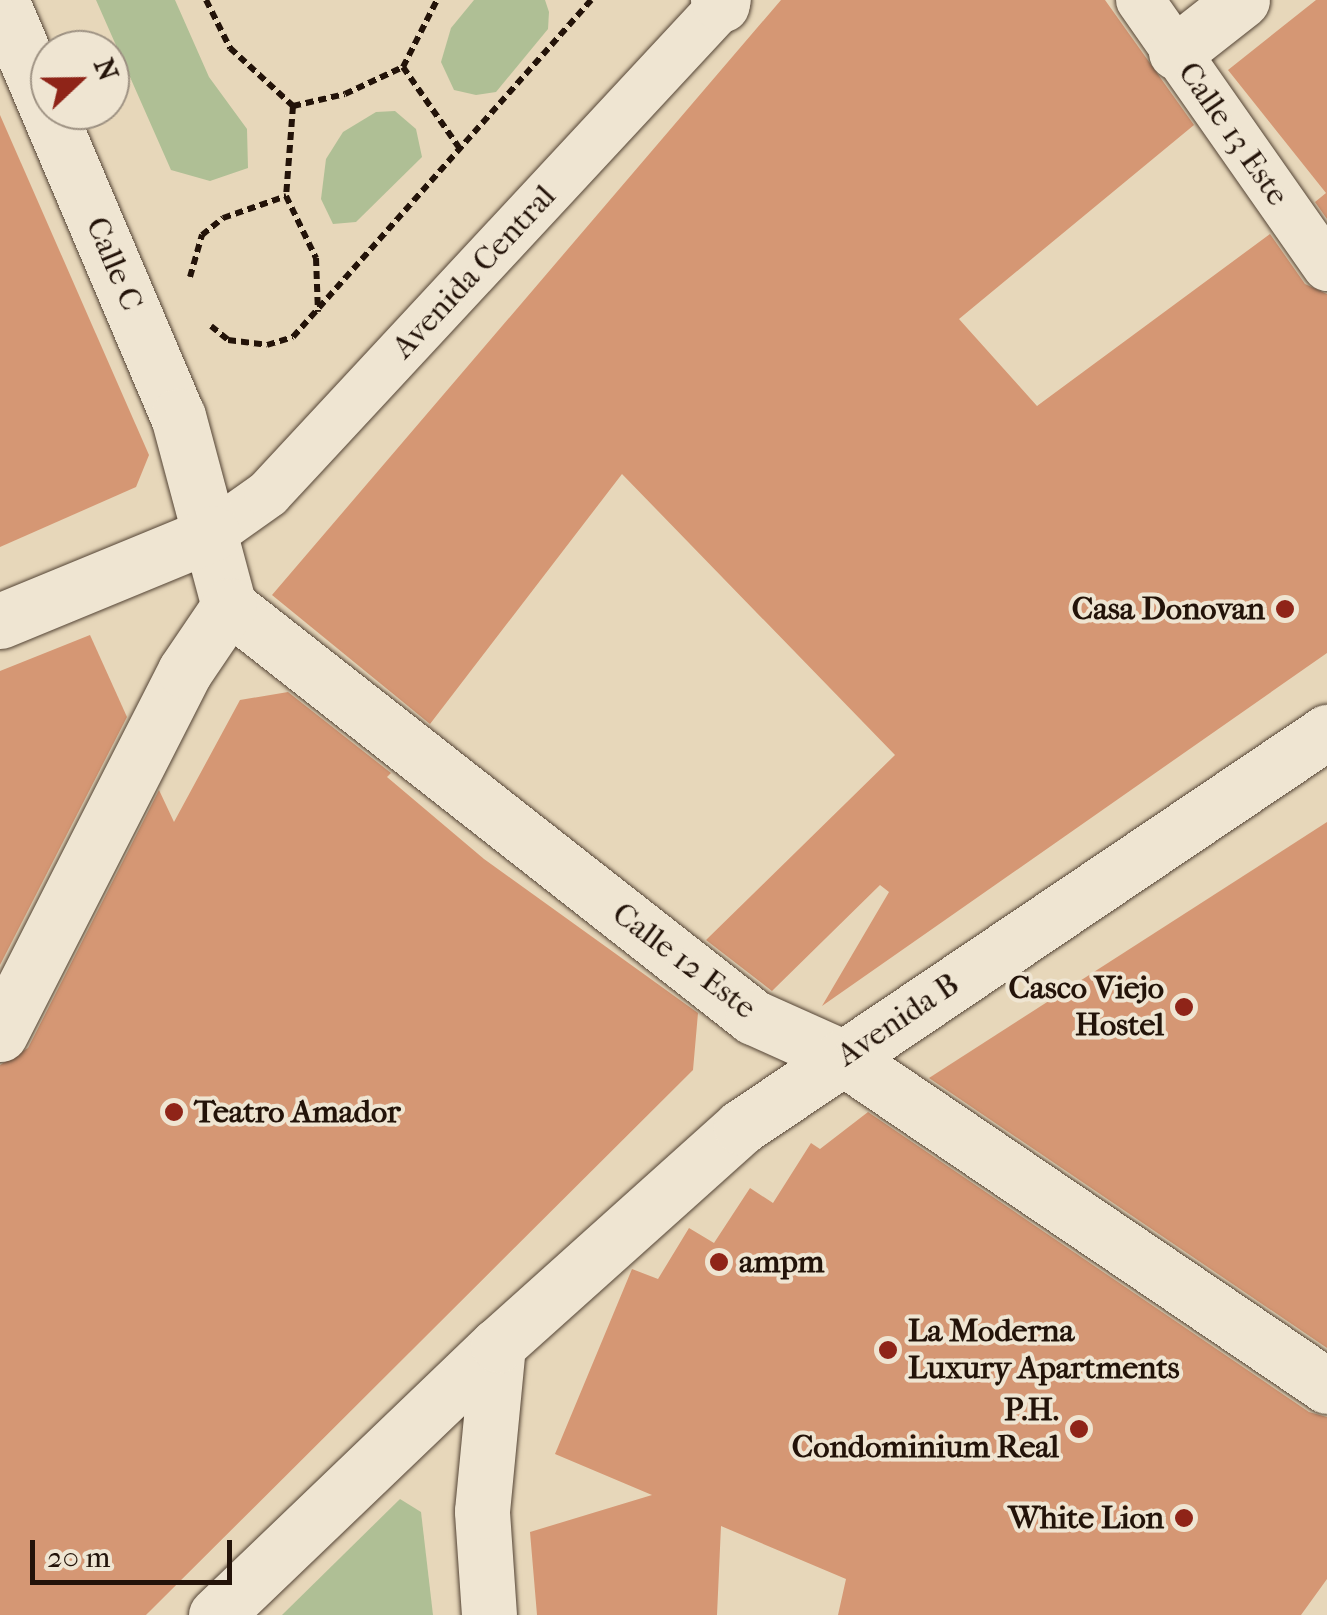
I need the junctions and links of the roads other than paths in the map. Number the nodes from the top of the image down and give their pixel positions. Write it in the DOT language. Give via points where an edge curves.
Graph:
graph roads {
  1 [pos="1,0"];
  2 [pos="1140,0"];
  3 [pos="1242,0"];
  4 [pos="722,2"];
  5 [pos="1176,52"];
  6 [pos="1327,267"];
  7 [pos="212,533"];
  8 [pos="229,606"];
  9 [pos="0,621"];
  10 [pos="1327,732"];
  11 [pos="0,1034"];
  12 [pos="842,1056"];
  13 [pos="498,1345"];
  14 [pos="1327,1386"];
  15 [pos="216,1615"];
  16 [pos="489,1615"];
  1 -- 7 [label="street, Calle C" via="178,416"];
  2 -- 5 [label="street, Calle 13 Este"];
  3 -- 5 [label="street"];
  4 -- 7 [label="street, Avenida Central" via="268,494"];
  5 -- 6 [label="street, Calle 13 Este"];
  7 -- 8 [label="street"];
  7 -- 9 [label="street"];
  8 -- 11 [label="street" via="184,671"];
  8 -- 12 [label="street, Calle 12 Este" via="754,1016"];
  10 -- 12 [label="street, Avenida B"];
  12 -- 13 [label="street, Avenida B" via="741,1126"];
  12 -- 14 [label="street, Calle 12 Este"];
  13 -- 15 [label="street, Avenida B"];
  13 -- 16 [label="street" via="482,1511"];
}
